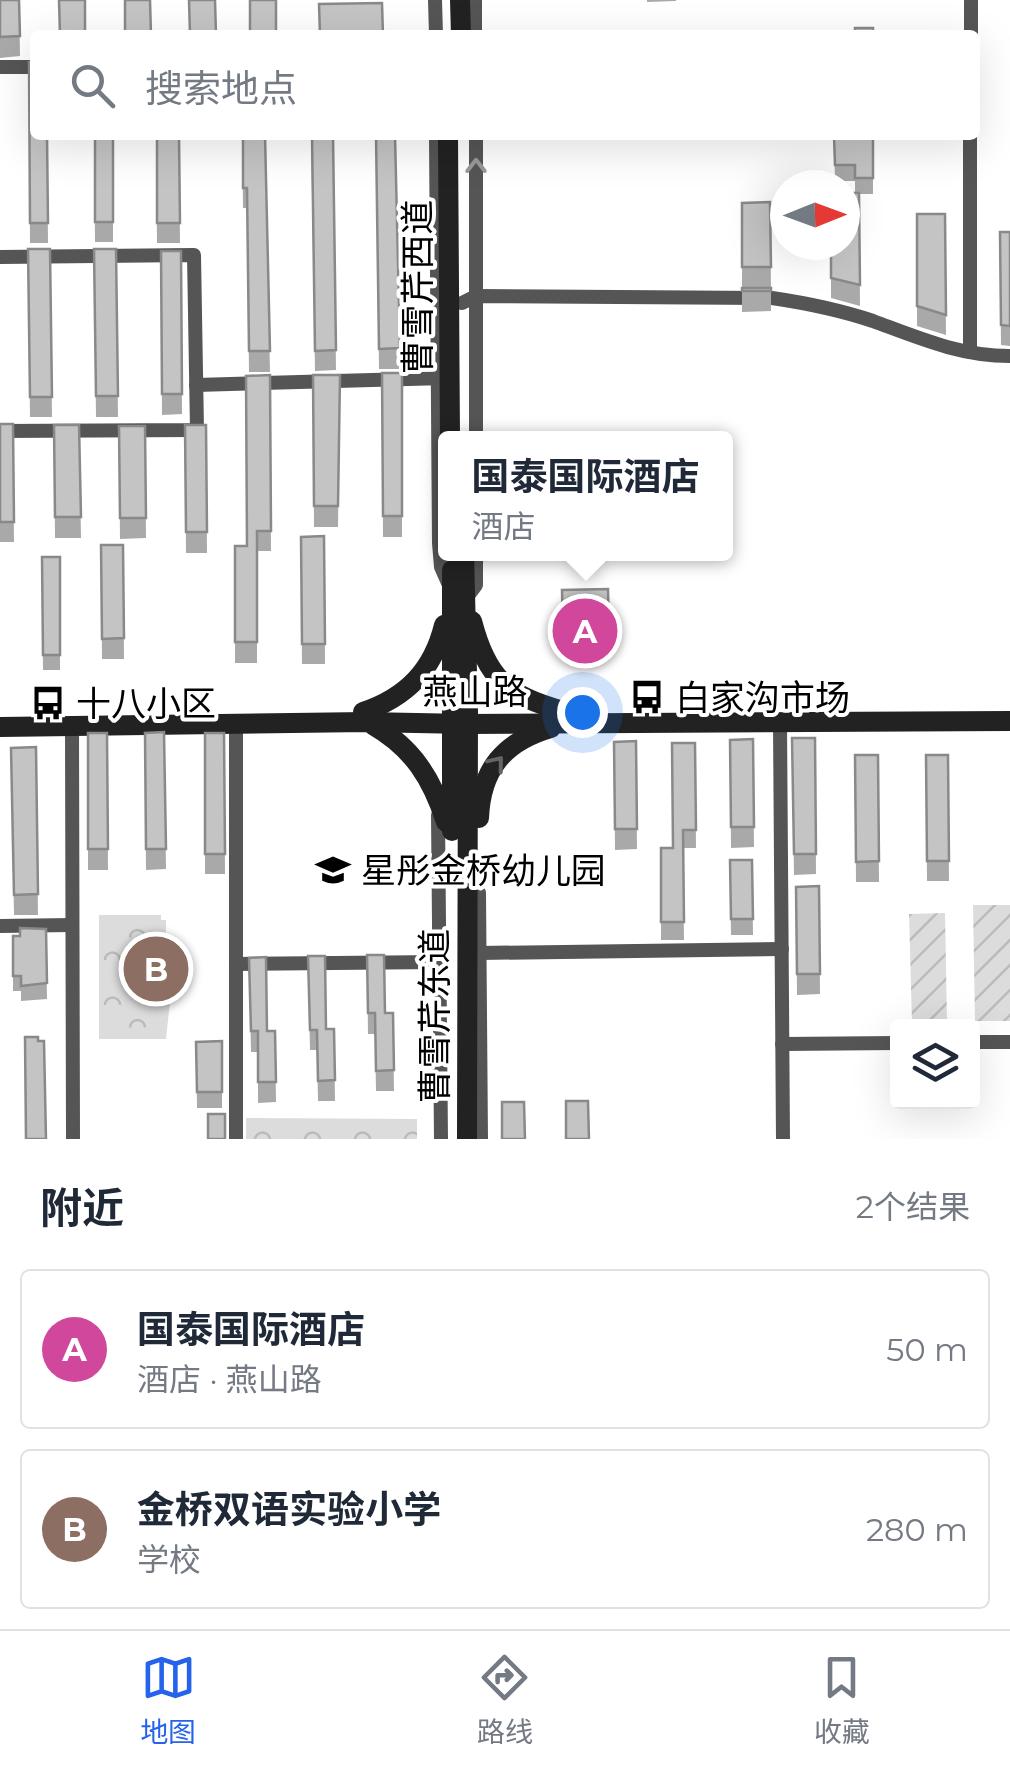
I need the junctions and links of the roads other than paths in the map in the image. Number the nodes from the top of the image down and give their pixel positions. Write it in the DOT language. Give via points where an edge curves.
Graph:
graph roads {
  1 [pos="436,0"];
  2 [pos="448,0"];
  3 [pos="460,0"];
  4 [pos="475,0"];
  5 [pos="970,0"];
  6 [pos="436,30"];
  7 [pos="448,30"];
  8 [pos="460,30"];
  9 [pos="475,30"];
  10 [pos="970,30"];
  11 [pos="0,67"];
  12 [pos="30,67"];
  13 [pos="436,140"];
  14 [pos="448,140"];
  15 [pos="461,140"];
  16 [pos="476,140"];
  17 [pos="970,140"];
  18 [pos="0,257"];
  19 [pos="469,299"];
  20 [pos="970,352"];
  21 [pos="1010,356"];
  22 [pos="444,378"];
  23 [pos="196,385"];
  24 [pos="0,431"];
  25 [pos="442,431"];
  26 [pos="449,431"];
  27 [pos="463,431"];
  28 [pos="476,431"];
  29 [pos="440,561"];
  30 [pos="453,561"];
  31 [pos="463,561"];
  32 [pos="476,561"];
  33 [pos="459,595"];
  34 [pos="1010,710"];
  35 [pos="0,716"];
  36 [pos="365,717"];
  37 [pos="567,717"];
  38 [pos="459,718"];
  39 [pos="1010,722"];
  40 [pos="236,724"];
  41 [pos="780,724"];
  42 [pos="0,728"];
  43 [pos="72,728"];
  44 [pos="436,789"];
  45 [pos="452,840"];
  46 [pos="472,891"];
  47 [pos="72,925"];
  48 [pos="0,926"];
  49 [pos="782,949"];
  50 [pos="480,953"];
  51 [pos="440,962"];
  52 [pos="236,964"];
  53 [pos="980,1042"];
  54 [pos="1010,1042"];
  55 [pos="890,1043"];
  56 [pos="782,1044"];
  57 [pos="72,1139"];
  58 [pos="236,1139"];
  59 [pos="441,1139"];
  60 [pos="454,1139"];
  61 [pos="468,1139"];
  62 [pos="481,1139"];
  63 [pos="783,1139"];
  1 -- 6 [label="street"];
  2 -- 7 [label="main road"];
  3 -- 8 [label="main road"];
  4 -- 9 [label="street"];
  5 -- 10 [label="street"];
  11 -- 12 [label="street"];
  13 -- 22 [label="street"];
  14 -- 22 [label="main road, 曹雪芹西道"];
  15 -- 19 [label="main road, 曹雪芹西道"];
  19 -- 16 [label="street, one-way"];
  17 -- 20 [label="street"];
  18 -- 23 [label="street" via="194,255"];
  19 -- 20 [label="street" via="772,298 806,302"];
  19 -- 27 [label="main road, 曹雪芹西道"];
  19 -- 28 [label="street"];
  20 -- 21 [label="street"];
  22 -- 23 [label="street"];
  22 -- 25 [label="street"];
  22 -- 26 [label="main road, 曹雪芹西道"];
  23 -- 24 [label="street" via="196,430"];
  29 -- 33 [label="street"];
  30 -- 33 [label="main road"];
  31 -- 33 [label="main road"];
  32 -- 33 [label="street" via="476,585"];
  33 -- 36 [label="main road" via="433,661 406,692"];
  33 -- 37 [label="main road" via="508,691"];
  33 -- 38 [label="main road"];
  34 -- 37 [label="main road, 燕山路"];
  35 -- 36 [label="main road, 燕山路"];
  36 -- 38 [label="main road, 燕山路"];
  36 -- 40 [label="main road, 燕山路"];
  36 -- 44 [label="main road" via="394,737"];
  37 -- 38 [label="main road, 燕山路"];
  37 -- 41 [label="main road, 燕山路"];
  46 -- 37 [label="main road, one-way" via="486,777 511,746"];
  38 -- 45 [label="main road, 曹雪芹东道"];
  38 -- 46 [label="main road, 曹雪芹东道"];
  39 -- 41 [label="main road, 燕山路"];
  40 -- 43 [label="main road, 燕山路"];
  40 -- 52 [label="street"];
  41 -- 49 [label="street"];
  42 -- 43 [label="main road, 燕山路"];
  43 -- 47 [label="street"];
  44 -- 45 [label="main road"];
  44 -- 51 [label="street"];
  45 -- 60 [label="main road, 曹雪芹东道"];
  46 -- 50 [label="street"];
  46 -- 61 [label="main road, 曹雪芹东道"];
  47 -- 48 [label="street"];
  47 -- 57 [label="street"];
  49 -- 50 [label="street"];
  49 -- 56 [label="street"];
  50 -- 62 [label="street"];
  51 -- 52 [label="street"];
  51 -- 59 [label="street"];
  52 -- 58 [label="street"];
  53 -- 54 [label="street"];
  55 -- 56 [label="street"];
  56 -- 63 [label="street"];
}
